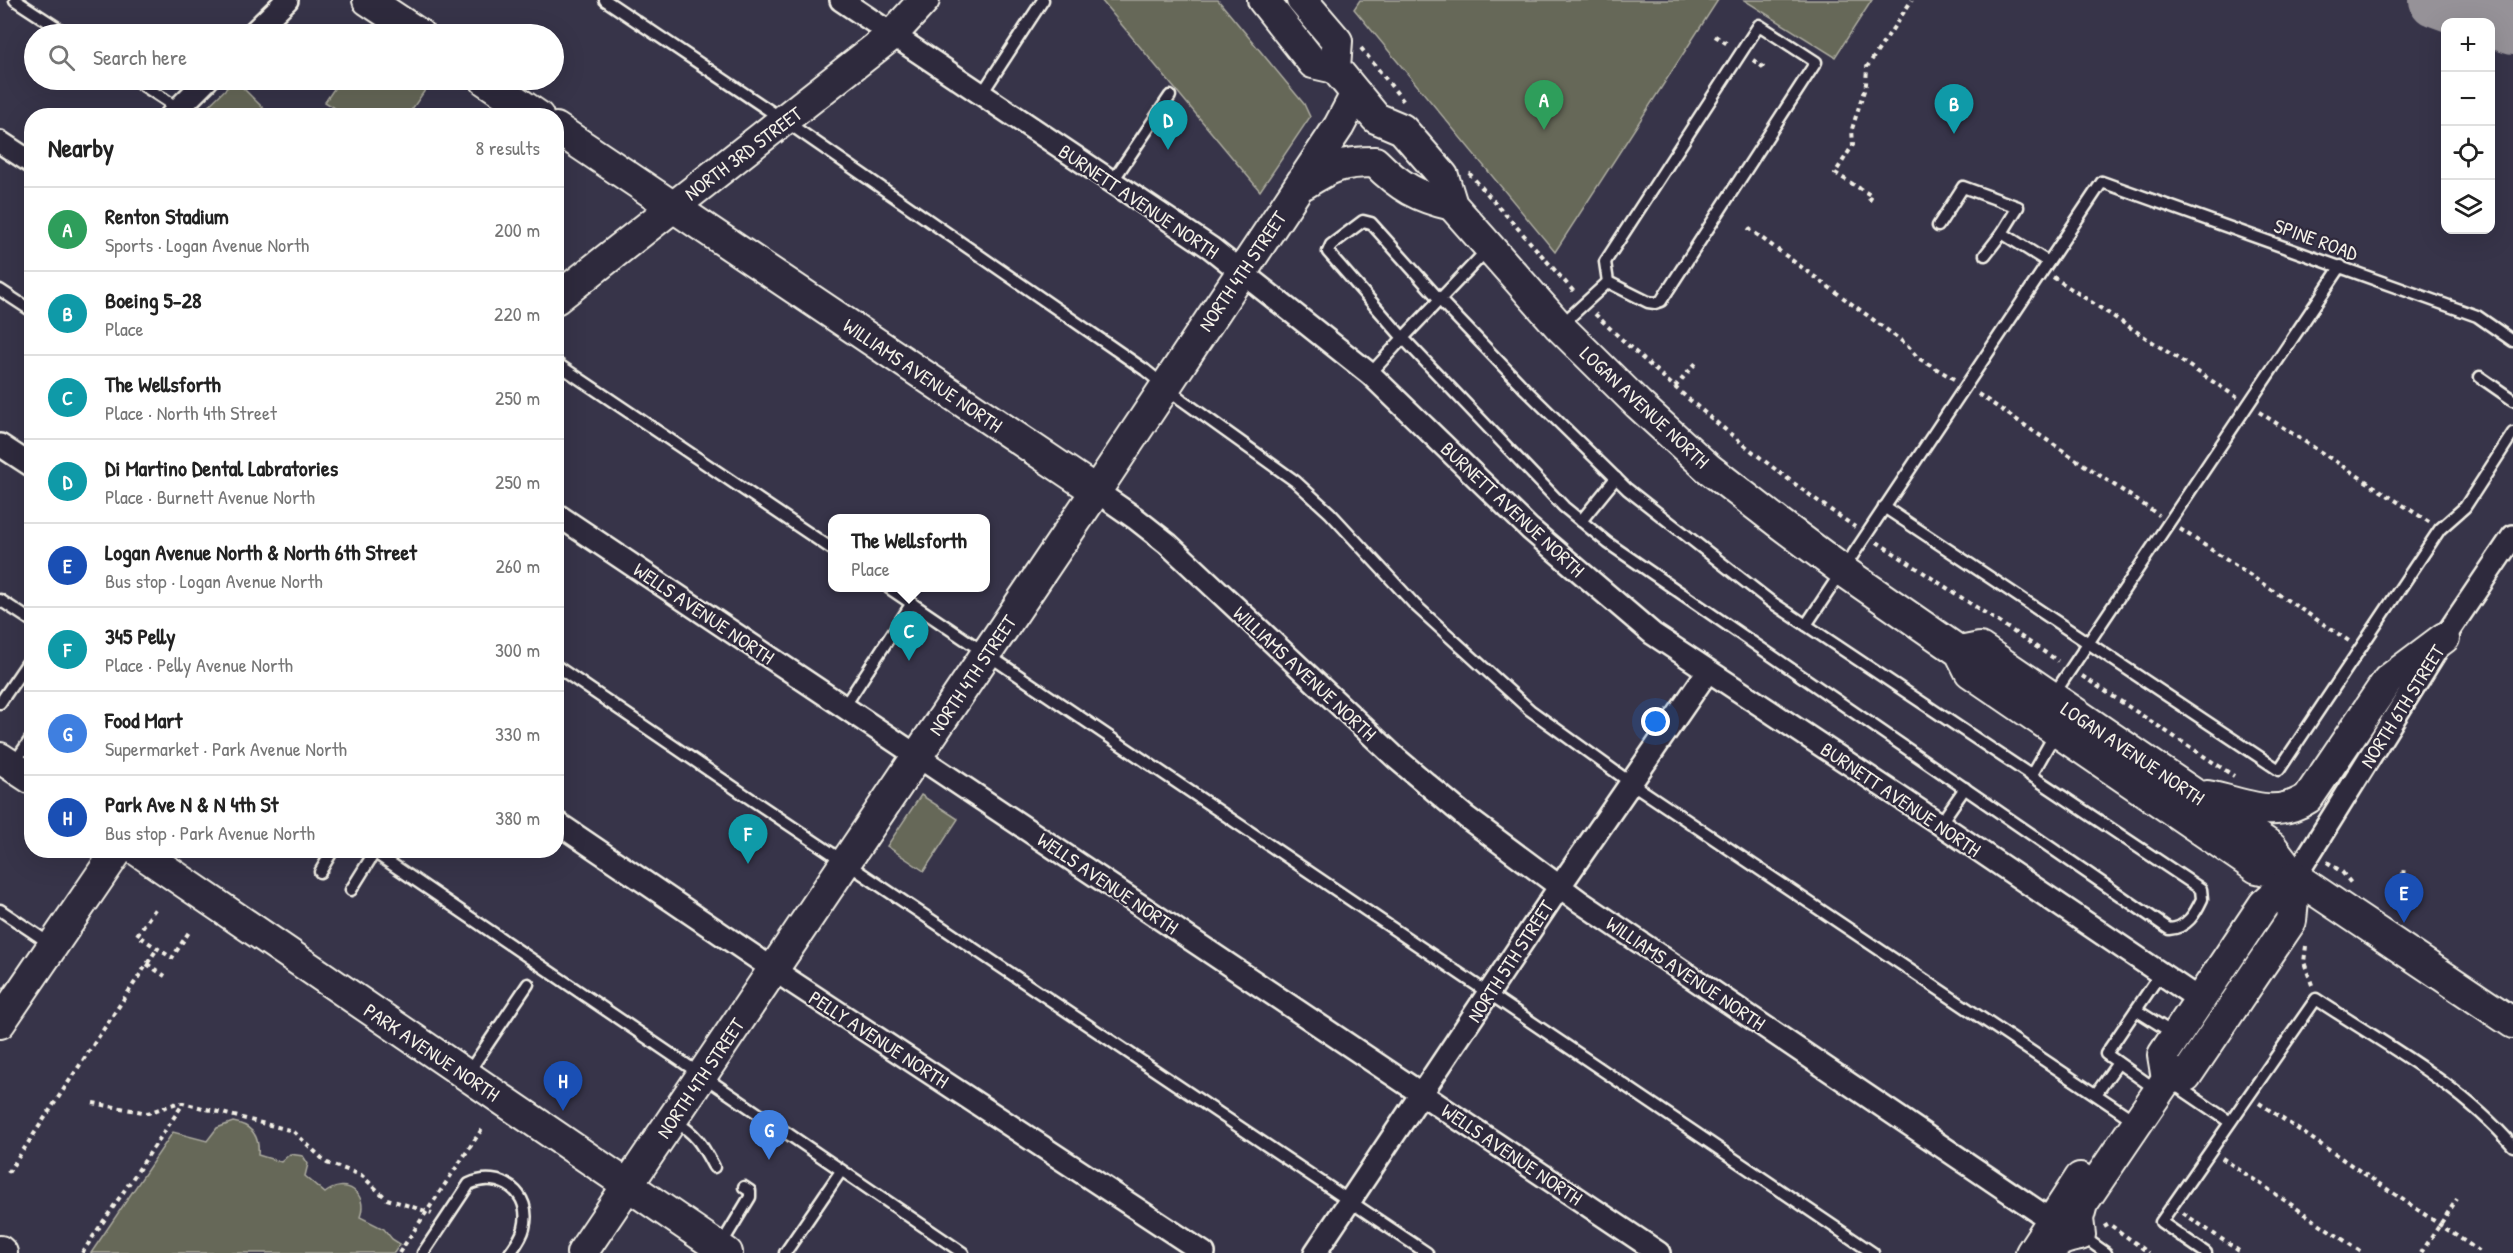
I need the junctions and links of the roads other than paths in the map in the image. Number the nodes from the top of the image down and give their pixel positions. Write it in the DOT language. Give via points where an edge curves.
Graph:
graph roads {
  1 [pos="15,0"];
  2 [pos="287,0"];
  3 [pos="368,0"];
  4 [pos="605,0"];
  5 [pos="924,0"];
  6 [pos="1043,0"];
  7 [pos="1263,0"];
  8 [pos="1302,0"];
  9 [pos="855,4"];
  10 [pos="52,24"];
  11 [pos="262,24"];
  12 [pos="404,24"];
  13 [pos="892,35"];
  14 [pos="1335,68"];
  15 [pos="148,90"];
  16 [pos="199,90"];
  17 [pos="500,90"];
  18 [pos="1356,94"];
  19 [pos="981,95"];
  20 [pos="1170,96"];
  21 [pos="172,108"];
  22 [pos="183,108"];
  23 [pos="526,108"];
  24 [pos="785,121"];
  25 [pos="564,133"];
  26 [pos="0,142"];
  27 [pos="24,158"];
  28 [pos="1112,182"];
  29 [pos="1297,189"];
  30 [pos="1438,202"];
  31 [pos="673,206"];
  32 [pos="1938,226"];
  33 [pos="2002,233"];
  34 [pos="1490,246"];
  35 [pos="1986,255"];
  36 [pos="2048,262"];
  37 [pos="2341,266"];
  38 [pos="1241,271"];
  39 [pos="1608,282"];
  40 [pos="0,290"];
  41 [pos="564,293"];
  42 [pos="1440,300"];
  43 [pos="24,306"];
  44 [pos="1559,326"];
  45 [pos="1403,338"];
  46 [pos="2513,341"];
  47 [pos="564,368"];
  48 [pos="1370,374"];
  49 [pos="2480,377"];
  50 [pos="1166,385"];
  51 [pos="2513,400"];
  52 [pos="2513,433"];
  53 [pos="0,445"];
  54 [pos="24,461"];
  55 [pos="1616,478"];
  56 [pos="1096,491"];
  57 [pos="1884,507"];
  58 [pos="564,519"];
  59 [pos="1581,521"];
  60 [pos="2513,536"];
  61 [pos="828,546"];
  62 [pos="1842,570"];
  63 [pos="895,592"];
  64 [pos="0,600"];
  65 [pos="912,603"];
  66 [pos="24,616"];
  67 [pos="1806,626"];
  68 [pos="2444,638"];
  69 [pos="2089,644"];
  70 [pos="1960,652"];
  71 [pos="986,654"];
  72 [pos="24,668"];
  73 [pos="564,671"];
  74 [pos="1708,671"];
  75 [pos="2051,698"];
  76 [pos="0,703"];
  77 [pos="844,707"];
  78 [pos="2056,732"];
  79 [pos="24,751"];
  80 [pos="917,756"];
  81 [pos="15,767"];
  82 [pos="2031,776"];
  83 [pos="1631,783"];
  84 [pos="1965,788"];
  85 [pos="2194,794"];
  86 [pos="1940,824"];
  87 [pos="564,827"];
  88 [pos="113,858"];
  89 [pos="149,858"];
  90 [pos="328,858"];
  91 [pos="370,858"];
  92 [pos="382,858"];
  93 [pos="845,863"];
  94 [pos="320,872"];
  95 [pos="2295,877"];
  96 [pos="1560,886"];
  97 [pos="351,890"];
  98 [pos="0,910"];
  99 [pos="53,946"];
  100 [pos="773,970"];
  101 [pos="2161,973"];
  102 [pos="528,984"];
  103 [pos="1489,994"];
  104 [pos="2200,1000"];
  105 [pos="2136,1010"];
  106 [pos="0,1023"];
  107 [pos="2513,1023"];
  108 [pos="2176,1036"];
  109 [pos="2118,1063"];
  110 [pos="466,1076"];
  111 [pos="701,1076"];
  112 [pos="2163,1085"];
  113 [pos="1422,1093"];
  114 [pos="2096,1094"];
  115 [pos="672,1120"];
  116 [pos="2138,1122"];
  117 [pos="2230,1122"];
  118 [pos="2513,1146"];
  119 [pos="714,1167"];
  120 [pos="2106,1168"];
  121 [pos="841,1171"];
  122 [pos="627,1186"];
  123 [pos="744,1187"];
  124 [pos="1349,1201"];
  125 [pos="2052,1221"];
  126 [pos="2082,1239"];
  127 [pos="723,1250"];
  128 [pos="423,1253"];
  129 [pos="510,1253"];
  130 [pos="582,1253"];
  131 [pos="785,1253"];
  132 [pos="963,1253"];
  133 [pos="1204,1253"];
  134 [pos="1315,1253"];
  135 [pos="1426,1253"];
  136 [pos="1659,1253"];
  137 [pos="1873,1253"];
  138 [pos="2031,1253"];
  139 [pos="2048,1253"];
  140 [pos="2106,1253"];
  141 [pos="2206,1253"];
  1 -- 10 [label="lane"];
  2 -- 11 [label="street"];
  3 -- 12 [label="main road"];
  4 -- 24 [label="lane"];
  5 -- 13 [label="main road, NORTH 3RD STREET"];
  6 -- 19 [label="lane"];
  7 -- 14 [label="main road, LOGAN AVENUE NORTH" via="1313,63"];
  8 -- 14 [label="main road" via="1336,41"];
  9 -- 13 [label="street, BURNETT AVENUE NORTH"];
  13 -- 19 [label="street, BURNETT AVENUE NORTH"];
  13 -- 24 [label="main road, NORTH 3RD STREET"];
  14 -- 18 [label="main road, LOGAN AVENUE NORTH"];
  15 -- 21 [label="lane"];
  16 -- 22 [label="street"];
  17 -- 23 [label="main road"];
  18 -- 29 [label="main road, NORTH 4TH STREET"];
  18 -- 30 [label="main road, LOGAN AVENUE NORTH" via="1376,118 1381,148"];
  19 -- 28 [label="street, BURNETT AVENUE NORTH"];
  20 -- 28 [label="lane"];
  24 -- 31 [label="main road, NORTH 3RD STREET"];
  24 -- 50 [label="lane"];
  25 -- 31 [label="main road, WILLIAMS AVENUE NORTH"];
  26 -- 27 [label="street"];
  28 -- 38 [label="street, BURNETT AVENUE NORTH"];
  29 -- 30 [label="main road" via="1329,167 1375,162 1392,179"];
  29 -- 38 [label="main road, NORTH 4TH STREET"];
  30 -- 34 [label="main road, LOGAN AVENUE NORTH"];
  31 -- 41 [label="main road, NORTH 3RD STREET"];
  31 -- 56 [label="main road, WILLIAMS AVENUE NORTH"];
  32 -- 33 [label="lane" via="1963,187 2018,207"];
  33 -- 35 [label="lane"];
  33 -- 36 [label="lane"];
  34 -- 42 [label="lane"];
  34 -- 44 [label="main road, LOGAN AVENUE NORTH"];
  36 -- 37 [label="lane, SPINE ROAD" via="2102,182"];
  36 -- 57 [label="lane"];
  37 -- 46 [label="lane, SPINE ROAD" via="2477,316"];
  37 -- 69 [label="lane"];
  38 -- 48 [label="street, BURNETT AVENUE NORTH"];
  38 -- 50 [label="main road, NORTH 4TH STREET"];
  39 -- 39 [label="lane" via="1648,302 1661,301 1816,62 1759,25 1605,262"];
  39 -- 44 [label="lane"];
  40 -- 43 [label="lane"];
  42 -- 45 [label="lane"];
  42 -- 45 [label="lane" via="1371,223 1363,220 1331,245 1329,252"];
  42 -- 55 [label="lane"];
  44 -- 62 [label="main road, LOGAN AVENUE NORTH" via="1708,468"];
  45 -- 48 [label="lane"];
  45 -- 59 [label="lane"];
  47 -- 61 [label="lane"];
  48 -- 74 [label="street, BURNETT AVENUE NORTH" via="1530,529 1653,634"];
  49 -- 51 [label="lane"];
  50 -- 56 [label="main road, NORTH 4TH STREET"];
  50 -- 83 [label="lane" via="1295,481 1415,605 1530,710"];
  52 -- 69 [label="lane" via="2465,507 2440,529 2279,770"];
  53 -- 54 [label="street"];
  55 -- 59 [label="lane"];
  55 -- 67 [label="lane"];
  56 -- 71 [label="main road, NORTH 4TH STREET"];
  56 -- 96 [label="street, WILLIAMS AVENUE NORTH" via="1167,544 1396,758 1466,817"];
  57 -- 62 [label="lane"];
  57 -- 69 [label="lane"];
  58 -- 77 [label="street, WELLS AVENUE NORTH"];
  59 -- 84 [label="lane"];
  60 -- 68 [label="street, NORTH 6TH STREET"];
  62 -- 67 [label="lane"];
  62 -- 70 [label="main road, LOGAN AVENUE NORTH"];
  63 -- 65 [label="lane"];
  64 -- 66 [label="lane"];
  65 -- 71 [label="lane"];
  65 -- 77 [label="lane"];
  67 -- 82 [label="lane"];
  68 -- 85 [label="main road" via="2388,680 2308,798 2296,806 2278,811"];
  68 -- 95 [label="street, NORTH 6TH STREET"];
  69 -- 75 [label="lane"];
  70 -- 75 [label="main road, LOGAN AVENUE NORTH" via="1980,648"];
  70 -- 78 [label="main road, LOGAN AVENUE NORTH" via="1970,672"];
  71 -- 80 [label="main road, NORTH 4TH STREET"];
  71 -- 103 [label="lane"];
  72 -- 76 [label="lane"];
  73 -- 93 [label="lane"];
  74 -- 83 [label="street, NORTH 5TH STREET"];
  74 -- 86 [label="street, BURNETT AVENUE NORTH"];
  75 -- 85 [label="main road, LOGAN AVENUE NORTH"];
  77 -- 80 [label="street, WELLS AVENUE NORTH"];
  78 -- 82 [label="lane"];
  78 -- 95 [label="main road, LOGAN AVENUE NORTH" via="2257,868"];
  79 -- 81 [label="lane"];
  80 -- 93 [label="main road, NORTH 4TH STREET"];
  80 -- 113 [label="street, WELLS AVENUE NORTH"];
  82 -- 84 [label="lane" via="2200,889 2202,899 2189,921 2169,929"];
  83 -- 96 [label="street, NORTH 5TH STREET"];
  83 -- 114 [label="lane"];
  84 -- 86 [label="lane"];
  85 -- 95 [label="main road, LOGAN AVENUE NORTH" via="2272,847"];
  86 -- 101 [label="street, BURNETT AVENUE NORTH"];
  87 -- 100 [label="street, PELLY AVENUE NORTH"];
  88 -- 99 [label="main road"];
  89 -- 110 [label="main road, PARK AVENUE NORTH"];
  90 -- 94 [label="lane"];
  91 -- 97 [label="lane"];
  92 -- 111 [label="lane"];
  93 -- 100 [label="main road, NORTH 4TH STREET"];
  93 -- 124 [label="lane"];
  95 -- 104 [label="main road, NORTH 6TH STREET" via="2264,904"];
  95 -- 107 [label="main road, LOGAN AVENUE NORTH"];
  95 -- 112 [label="main road, NORTH 6TH STREET" via="2291,921 2186,1076"];
  96 -- 103 [label="street, NORTH 5TH STREET"];
  96 -- 125 [label="street, WILLIAMS AVENUE NORTH"];
  98 -- 99 [label="lane"];
  99 -- 106 [label="main road"];
  100 -- 111 [label="main road, NORTH 4TH STREET"];
  100 -- 133 [label="street, PELLY AVENUE NORTH"];
  101 -- 104 [label="street, BURNETT AVENUE NORTH"];
  101 -- 105 [label="lane"];
  102 -- 110 [label="lane"];
  103 -- 113 [label="street, NORTH 5TH STREET"];
  103 -- 137 [label="lane"];
  104 -- 108 [label="main road, NORTH 6TH STREET"];
  105 -- 108 [label="lane"];
  105 -- 109 [label="lane" via="2106,1054"];
  108 -- 112 [label="main road, NORTH 6TH STREET" via="2163,1055"];
  109 -- 112 [label="lane"];
  109 -- 114 [label="lane"];
  110 -- 122 [label="main road, PARK AVENUE NORTH"];
  111 -- 115 [label="main road, NORTH 4TH STREET"];
  111 -- 121 [label="lane"];
  112 -- 116 [label="main road, NORTH 6TH STREET"];
  112 -- 117 [label="lane"];
  113 -- 124 [label="street, NORTH 5TH STREET"];
  113 -- 136 [label="street, WELLS AVENUE NORTH"];
  114 -- 116 [label="lane"];
  115 -- 119 [label="lane" via="699,1139"];
  115 -- 122 [label="main road, NORTH 4TH STREET"];
  116 -- 120 [label="main road, NORTH 6TH STREET"];
  117 -- 118 [label="lane" via="2316,999 2456,1092 2490,1120"];
  117 -- 141 [label="lane" via="2161,1222"];
  120 -- 125 [label="main road" via="2084,1172"];
  120 -- 126 [label="main road, NORTH 6TH STREET" via="2104,1196"];
  121 -- 131 [label="lane"];
  121 -- 132 [label="lane"];
  122 -- 127 [label="main road, PARK AVENUE NORTH"];
  122 -- 130 [label="main road, NORTH 4TH STREET"];
  123 -- 127 [label="lane" via="750,1191 750,1197"];
  124 -- 134 [label="street, NORTH 5TH STREET"];
  124 -- 135 [label="lane"];
  125 -- 138 [label="main road"];
  126 -- 139 [label="main road" via="2062,1238"];
  126 -- 140 [label="lane"];
  128 -- 129 [label="lane" via="469,1184 491,1179 519,1194 525,1215 524,1229"];
}
